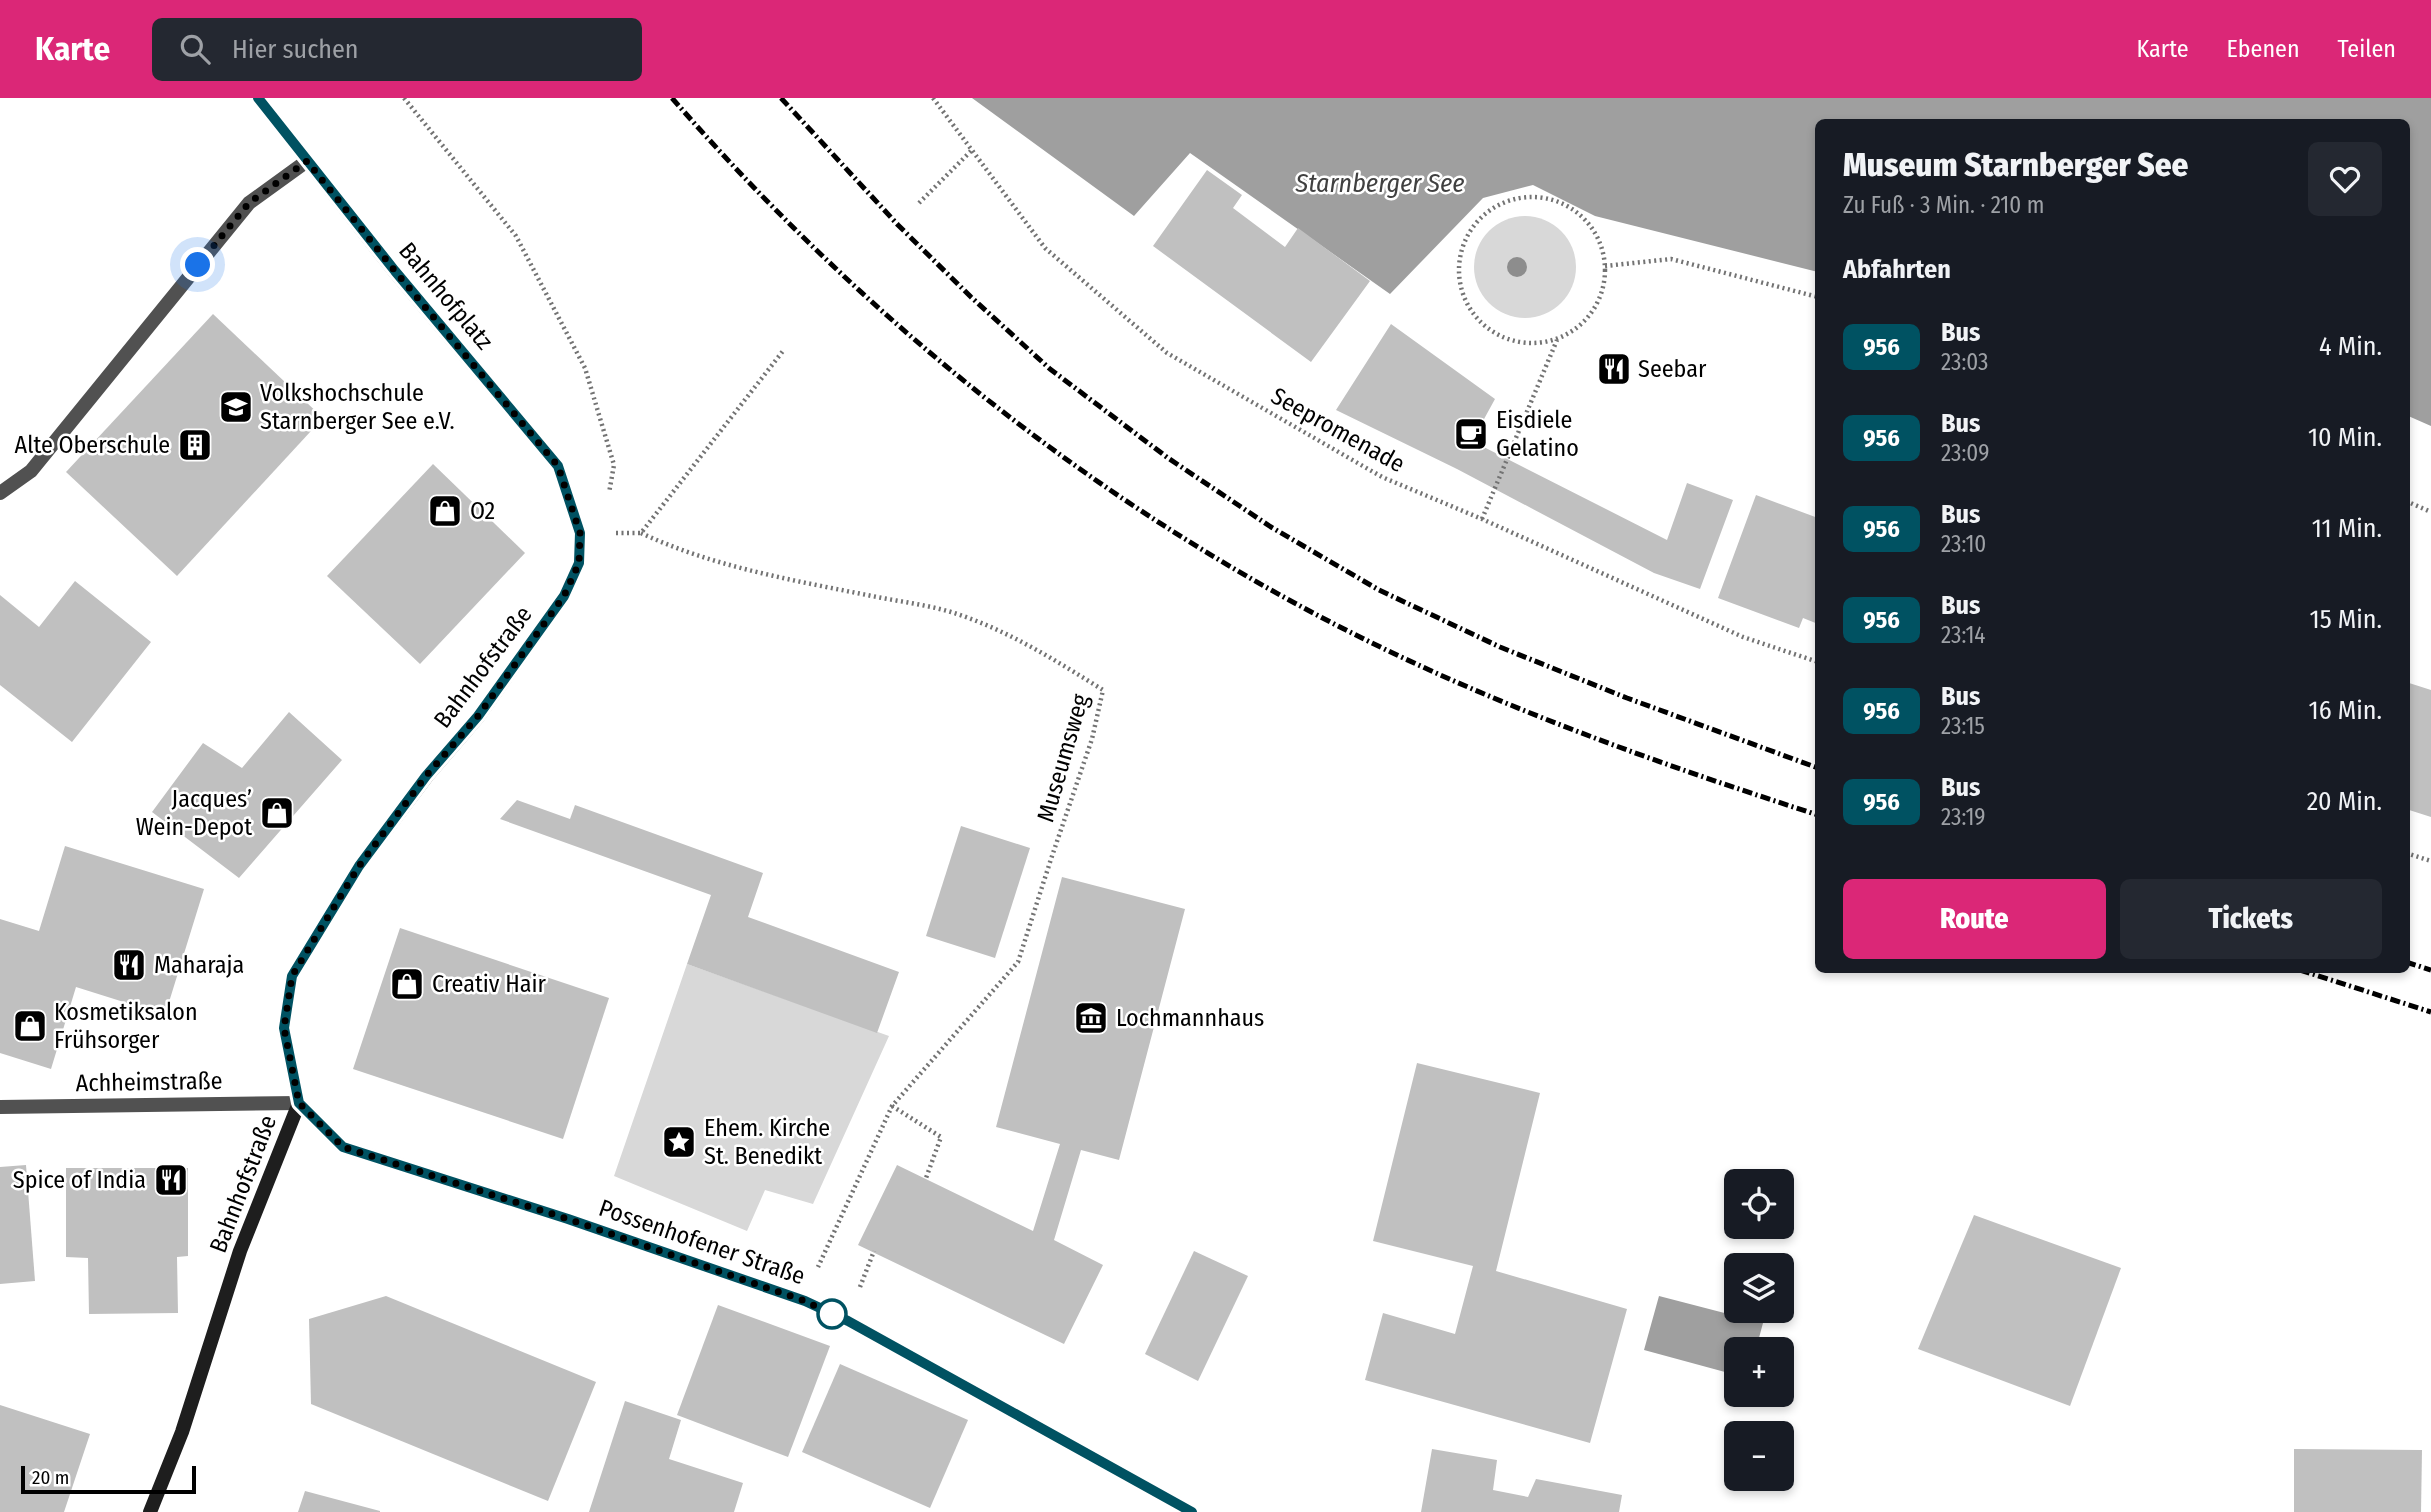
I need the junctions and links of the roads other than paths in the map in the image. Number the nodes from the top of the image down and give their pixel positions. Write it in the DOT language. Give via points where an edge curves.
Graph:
graph roads {
  1 [pos="258,98"];
  2 [pos="307,161"];
  3 [pos="0,493"];
  4 [pos="580,533"];
  5 [pos="299,1103"];
  6 [pos="0,1107"];
  7 [pos="150,1512"];
  8 [pos="1192,1512"];
  1 -- 2 [label="main road, Bahnhofplatz"];
  2 -- 3 [label="street" via="249,203 31,471"];
  2 -- 4 [label="main road, Bahnhofplatz" via="558,466"];
  4 -- 5 [label="main road, Bahnhofstraße" via="579,563 564,596 478,716 359,866 292,976 284,1028"];
  5 -- 6 [label="street, Achheimstraße"];
  5 -- 7 [label="main road, Bahnhofstraße" via="240,1251 182,1432"];
  5 -- 8 [label="main road, Possenhofener Straße" via="343,1147 805,1301"];
}
